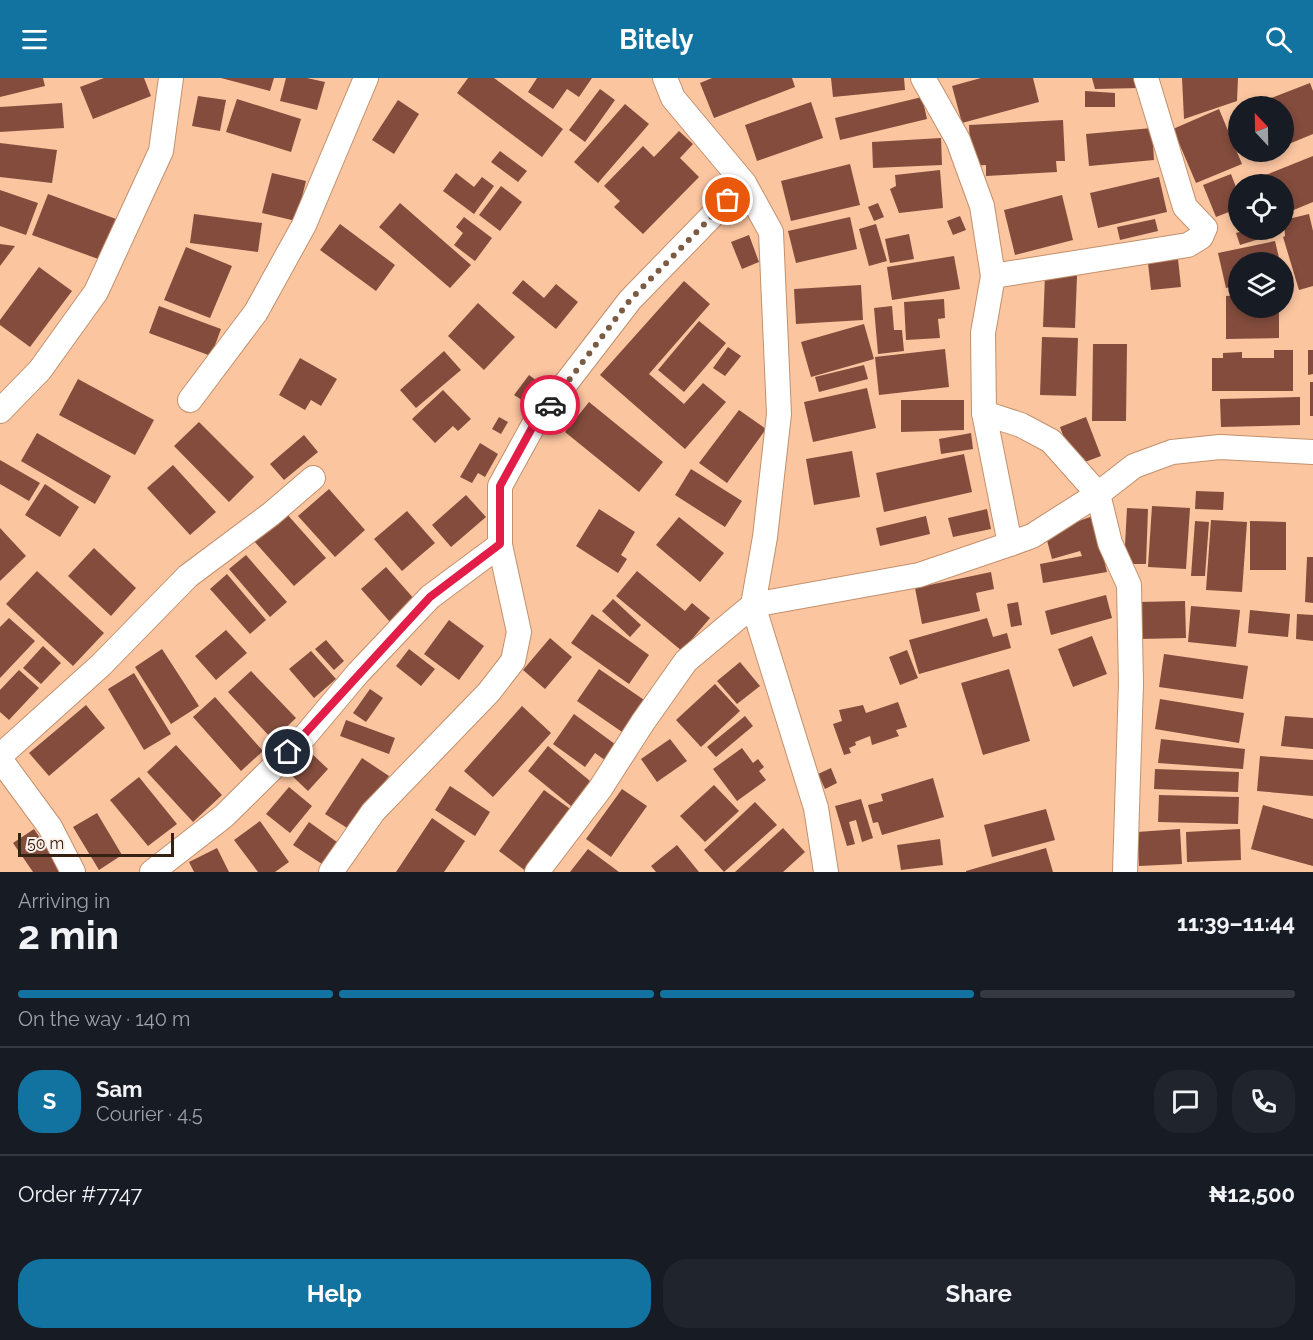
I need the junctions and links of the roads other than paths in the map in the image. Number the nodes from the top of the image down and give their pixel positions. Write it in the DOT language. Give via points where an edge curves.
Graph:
graph roads {
  1 [pos="171,78"];
  2 [pos="366,78"];
  3 [pos="665,78"];
  4 [pos="923,78"];
  5 [pos="1146,78"];
  6 [pos="744,183"];
  7 [pos="993,276"];
  8 [pos="190,400"];
  9 [pos="0,411"];
  10 [pos="984,412"];
  11 [pos="1313,452"];
  12 [pos="313,477"];
  13 [pos="1098,494"];
  14 [pos="500,544"];
  15 [pos="1010,544"];
  16 [pos="753,605"];
  17 [pos="0,758"];
  18 [pos="73,872"];
  19 [pos="152,872"];
  20 [pos="331,872"];
  21 [pos="537,872"];
  22 [pos="826,872"];
  23 [pos="1125,872"];
  1 -- 9 [label="street" via="160,152 96,292 40,370"];
  2 -- 8 [label="street" via="299,234 256,312"];
  3 -- 6 [label="street" via="673,98"];
  4 -- 7 [label="street" via="958,140 982,206"];
  5 -- 7 [label="street" via="1185,207 1205,228 1201,237 1188,245"];
  6 -- 14 [label="street" via="630,300 533,426 500,486"];
  6 -- 16 [label="street" via="771,232 779,414"];
  7 -- 10 [label="street" via="983,333"];
  10 -- 13 [label="street" via="1051,441"];
  10 -- 15 [label="street"];
  11 -- 13 [label="street" via="1221,447 1172,452 1134,466"];
  12 -- 17 [label="street" via="188,576 101,665"];
  13 -- 15 [label="street" via="1032,536"];
  13 -- 23 [label="street" via="1110,543 1130,585"];
  14 -- 19 [label="street" via="430,597 304,736 224,816"];
  14 -- 20 [label="street" via="519,632 513,661 489,692 373,812"];
  15 -- 16 [label="street" via="919,575"];
  16 -- 21 [label="street" via="686,661 600,789"];
  16 -- 22 [label="street" via="816,808"];
  17 -- 18 [label="street" via="50,827"];
}
